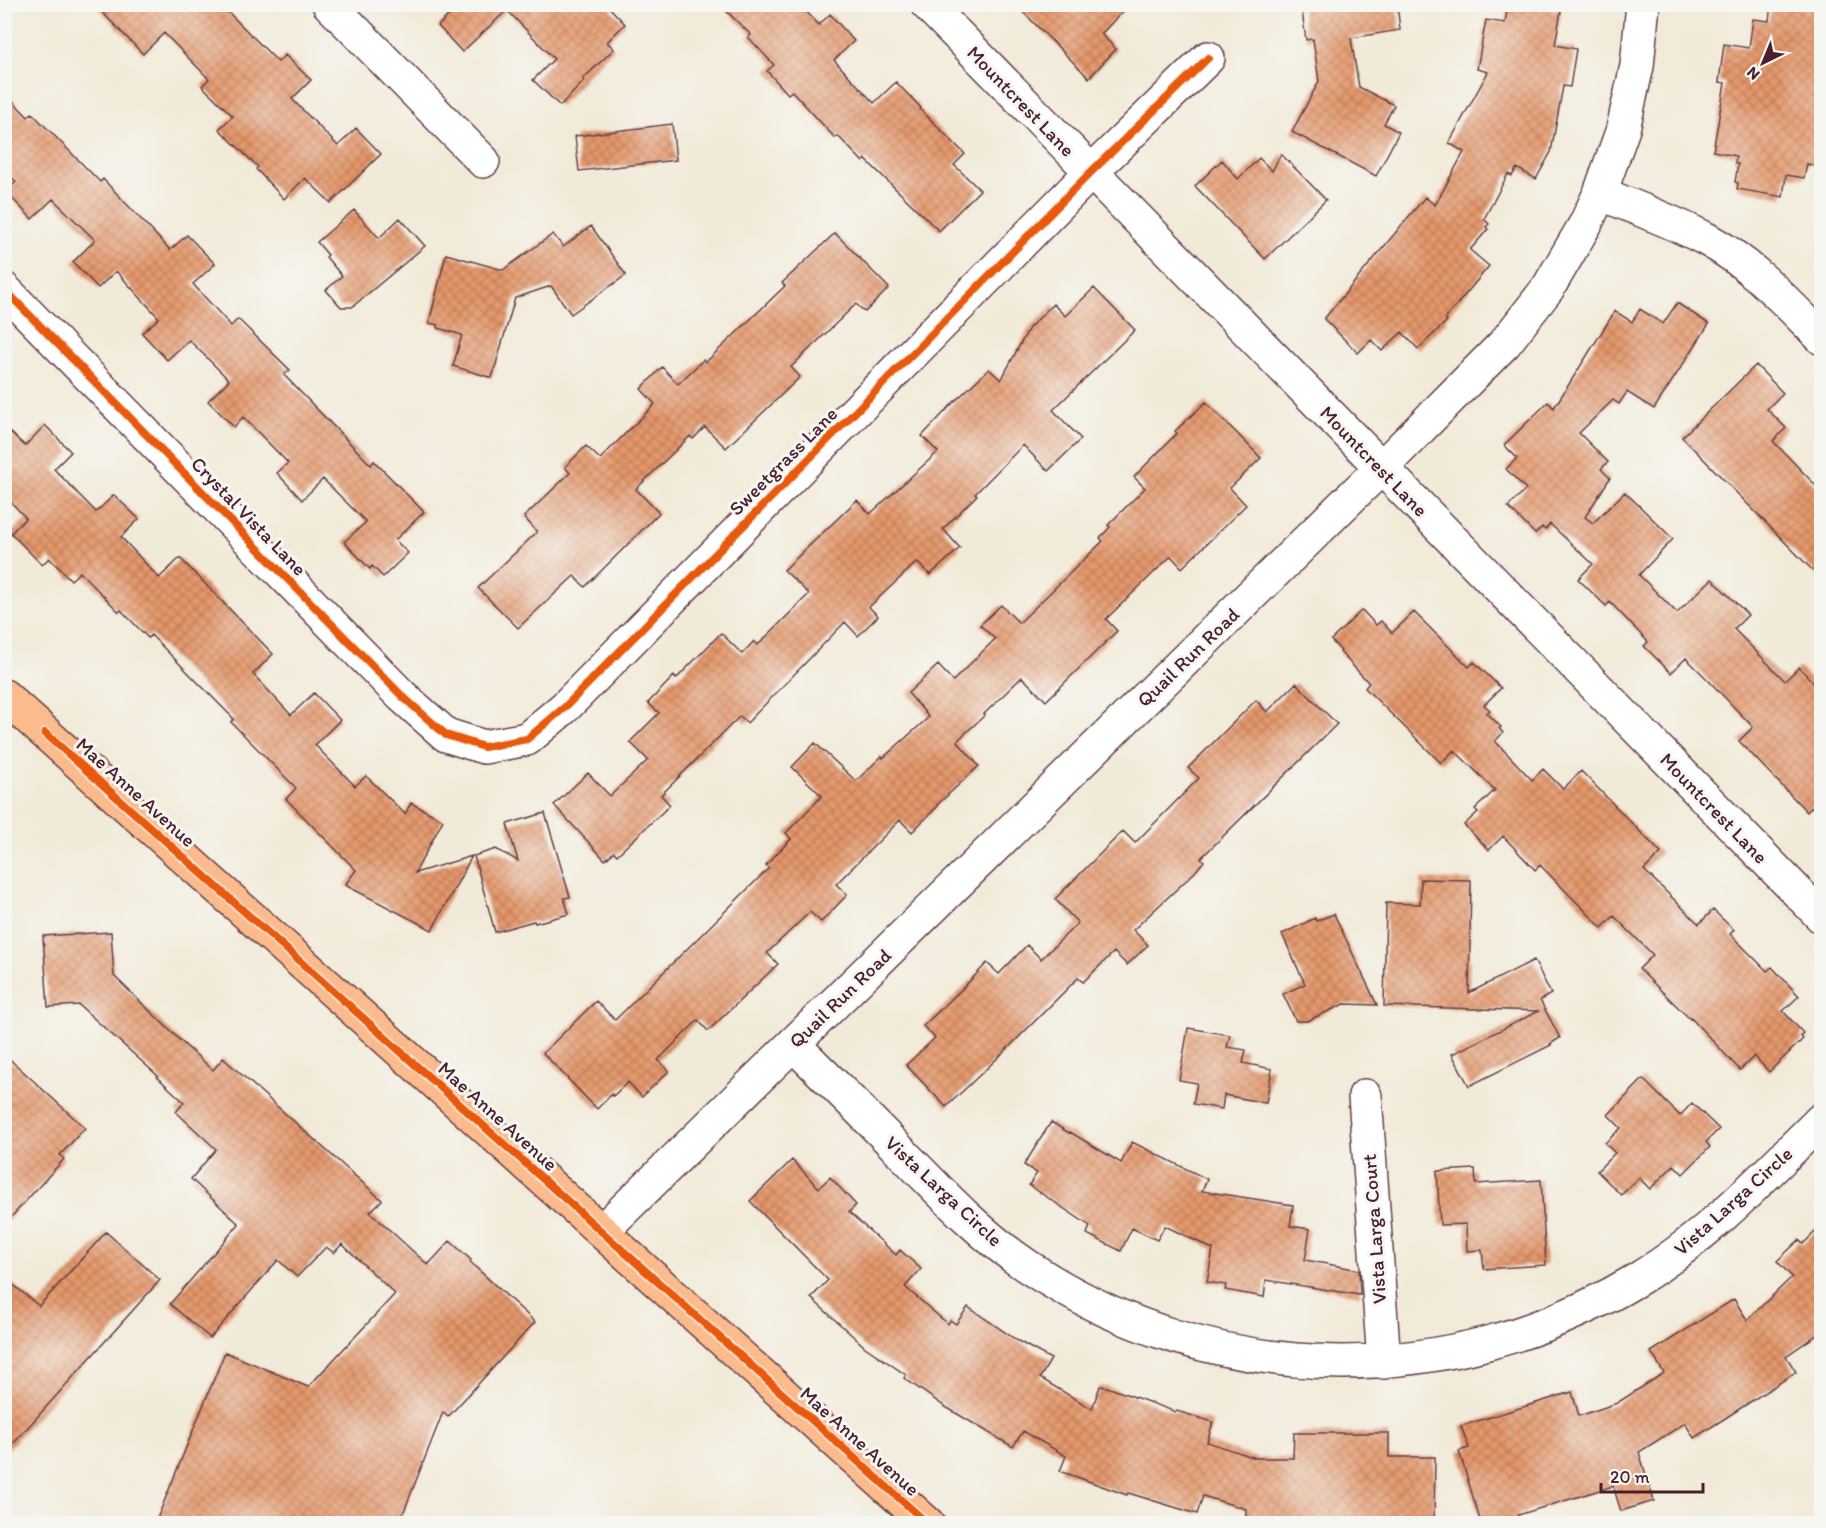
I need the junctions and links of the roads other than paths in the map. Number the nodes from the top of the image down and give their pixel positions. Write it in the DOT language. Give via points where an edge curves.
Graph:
graph roads {
  1 [pos="328,4"];
  2 [pos="927,4"];
  3 [pos="1643,4"];
  4 [pos="1208,58"];
  5 [pos="483,161"];
  6 [pos="1091,172"];
  7 [pos="1600,193"];
  8 [pos="4,289"];
  9 [pos="1821,338"];
  10 [pos="1381,468"];
  11 [pos="4,696"];
  12 [pos="484,747"];
  13 [pos="1821,917"];
  14 [pos="794,1044"];
  15 [pos="1365,1096"];
  16 [pos="1821,1119"];
  17 [pos="602,1231"];
  18 [pos="1384,1362"];
  19 [pos="928,1524"];
  1 -- 5 [label="street"];
  2 -- 6 [label="street, Mountcrest Lane"];
  3 -- 7 [label="street, Quail Run Road" via="1637,66 1623,129"];
  4 -- 6 [label="street, Sweetgrass Lane"];
  6 -- 10 [label="street, Mountcrest Lane"];
  6 -- 12 [label="street, Sweetgrass Lane" via="565,706 527,739"];
  7 -- 9 [label="street" via="1707,239 1747,266"];
  7 -- 10 [label="street, Quail Run Road" via="1548,288 1505,344"];
  8 -- 12 [label="street, Crystal Vista Lane" via="402,696 446,735"];
  10 -- 13 [label="street, Mountcrest Lane"];
  10 -- 14 [label="street, Quail Run Road"];
  11 -- 17 [label="main road, Mae Anne Avenue"];
  14 -- 17 [label="street, Quail Run Road"];
  14 -- 18 [label="street, Vista Larga Circle" via="970,1222 1026,1265 1082,1299 1142,1326 1199,1344 1273,1358 1326,1363"];
  15 -- 18 [label="street, Vista Larga Court"];
  16 -- 18 [label="street, Vista Larga Circle" via="1697,1238 1640,1279 1579,1311 1516,1336 1452,1352"];
  17 -- 19 [label="main road, Mae Anne Avenue"];
}
